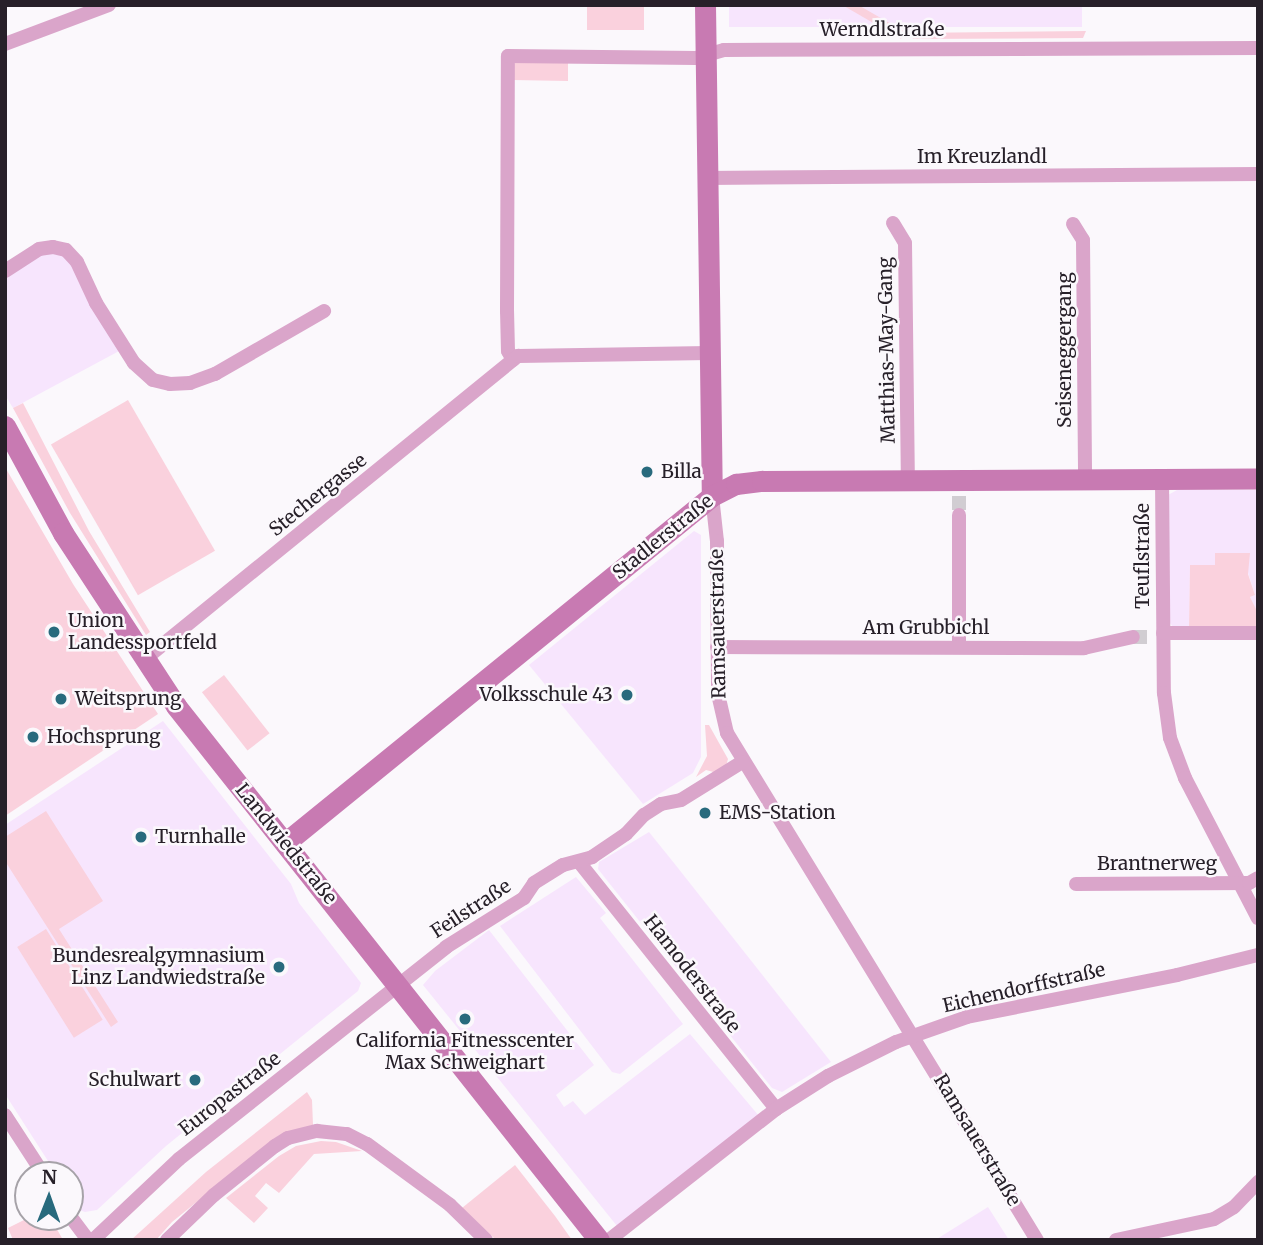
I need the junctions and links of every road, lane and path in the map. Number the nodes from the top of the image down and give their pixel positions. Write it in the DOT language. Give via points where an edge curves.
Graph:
graph roads {
  1 [pos="109,5"];
  2 [pos="705,5"];
  3 [pos="5,44"];
  4 [pos="1258,48"];
  5 [pos="706,55"];
  6 [pos="1258,174"];
  7 [pos="706,178"];
  8 [pos="893,223"];
  9 [pos="1073,224"];
  10 [pos="5,271"];
  11 [pos="324,311"];
  12 [pos="709,353"];
  13 [pos="513,360"];
  14 [pos="5,426"];
  15 [pos="1085,478"];
  16 [pos="1162,478"];
  17 [pos="1258,478"];
  18 [pos="908,480"];
  19 [pos="712,496"];
  20 [pos="959,515"];
  21 [pos="1258,633"];
  22 [pos="1159,635"];
  23 [pos="1133,636"];
  24 [pos="717,647"];
  25 [pos="959,647"];
  26 [pos="145,659"];
  27 [pos="742,762"];
  28 [pos="285,843"];
  29 [pos="579,862"];
  30 [pos="1258,878"];
  31 [pos="1240,883"];
  32 [pos="1076,884"];
  33 [pos="1258,918"];
  34 [pos="1258,955"];
  35 [pos="397,985"];
  36 [pos="914,1035"];
  37 [pos="776,1109"];
  38 [pos="5,1115"];
  39 [pos="35,1161"];
  40 [pos="1258,1182"];
  41 [pos="91,1240"];
  42 [pos="167,1240"];
  43 [pos="486,1240"];
  44 [pos="599,1240"];
  45 [pos="609,1240"];
  46 [pos="1037,1240"];
  47 [pos="1116,1240"];
  1 -- 3 [label="street"];
  2 -- 5 [label="main road, Ramsauerstraße"];
  4 -- 5 [label="street, Werndlstraße" via="737,50"];
  5 -- 7 [label="main road, Ramsauerstraße"];
  5 -- 13 [label="street, Werndlstraße" via="616,59 508,56 507,324"];
  6 -- 7 [label="street, Im Kreuzlandl"];
  7 -- 12 [label="main road, Ramsauerstraße"];
  8 -- 18 [label="street, Matthias-May-Gang" via="905,243"];
  9 -- 15 [label="street, Seiseneggergang" via="1083,240"];
  10 -- 11 [label="street" via="39,250 66,250 134,363 153,380 170,384 215,374"];
  12 -- 13 [label="street, Stechergasse" via="529,354"];
  12 -- 19 [label="main road, Ramsauerstraße"];
  13 -- 26 [label="street, Stechergasse"];
  14 -- 26 [label="main road, Landwiedstraße" via="63,533"];
  15 -- 16 [label="main road, Stadlerstraße"];
  15 -- 18 [label="main road, Stadlerstraße" via="959,487"];
  16 -- 17 [label="main road, Stadlerstraße"];
  16 -- 22 [label="street, Teuflstraße"];
  18 -- 19 [label="main road, Stadlerstraße" via="749,481"];
  19 -- 24 [label="street, Ramsauerstraße" via="717,541"];
  19 -- 28 [label="main road, Stadlerstraße"];
  20 -- 25 [label="street"];
  21 -- 22 [label="street, Teuflstraße"];
  22 -- 31 [label="street, Teuflstraße" via="1164,707 1175,754"];
  23 -- 25 [label="street, Am Grubbichl" via="1091,647"];
  24 -- 25 [label="street, Am Grubbichl"];
  24 -- 27 [label="street, Ramsauerstraße" via="722,720"];
  26 -- 28 [label="main road, Landwiedstraße" via="176,706"];
  27 -- 29 [label="street, Feilstraße" via="681,800 661,804 626,834"];
  27 -- 36 [label="street, Ramsauerstraße"];
  28 -- 35 [label="main road, Landwiedstraße"];
  29 -- 35 [label="street, Feilstraße" via="533,884 524,898"];
  29 -- 37 [label="street, Hamoderstraße"];
  30 -- 31 [label="street"];
  31 -- 32 [label="street, Brantnerweg"];
  31 -- 33 [label="street, Teuflstraße"];
  34 -- 36 [label="street, Eichendorffstraße" via="993,1011"];
  35 -- 41 [label="street, Europastraße" via="179,1159"];
  35 -- 44 [label="main road, Landwiedstraße"];
  36 -- 37 [label="street, Eichendorffstraße" via="840,1070"];
  36 -- 46 [label="street, Ramsauerstraße"];
  37 -- 45 [label="street, Eichendorffstraße"];
  38 -- 39 [label="street"];
  40 -- 47 [label="street" via="1248,1195 1214,1219"];
  42 -- 43 [label="street" via="259,1157 288,1138 317,1131 347,1134 367,1144 450,1205"];
}
